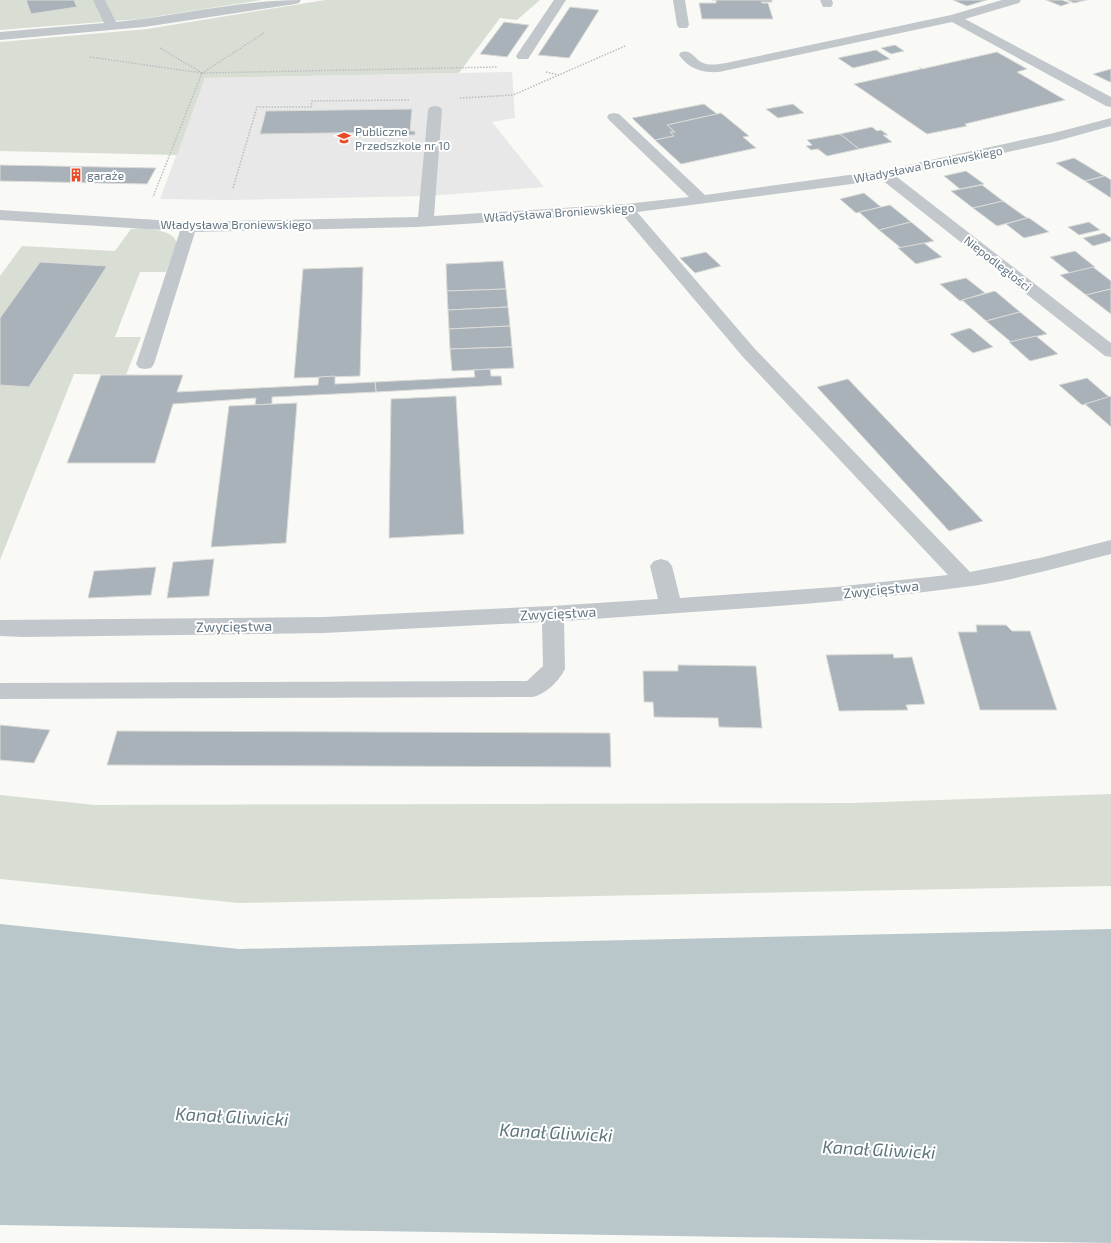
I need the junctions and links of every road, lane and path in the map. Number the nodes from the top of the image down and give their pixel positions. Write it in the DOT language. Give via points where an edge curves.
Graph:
graph roads {
  1 [pos="99,0"];
  2 [pos="295,0"];
  3 [pos="560,0"];
  4 [pos="679,0"];
  5 [pos="1015,0"];
  6 [pos="954,18"];
  7 [pos="683,25"];
  8 [pos="112,26"];
  9 [pos="268,30"];
  10 [pos="0,36"];
  11 [pos="686,55"];
  12 [pos="86,56"];
  13 [pos="523,56"];
  14 [pos="505,67"];
  15 [pos="544,72"];
  16 [pos="202,73"];
  17 [pos="560,75"];
  18 [pos="1111,103"];
  19 [pos="435,110"];
  20 [pos="614,117"];
  21 [pos="1111,122"];
  22 [pos="885,175"];
  23 [pos="700,200"];
  24 [pos="626,209"];
  25 [pos="0,215"];
  26 [pos="426,221"];
  27 [pos="142,224"];
  28 [pos="189,227"];
  29 [pos="1111,352"];
  30 [pos="145,364"];
  31 [pos="1111,547"];
  32 [pos="661,566"];
  33 [pos="965,580"];
  34 [pos="671,606"];
  35 [pos="552,614"];
  36 [pos="0,628"];
  37 [pos="0,691"];
  1 -- 8 [label="street"];
  2 -- 8 [label="street"];
  3 -- 13 [label="street"];
  4 -- 7 [label="street"];
  5 -- 6 [label="street"];
  6 -- 11 [label="street" via="718,68 695,65"];
  6 -- 18 [label="street"];
  8 -- 10 [label="street"];
  9 -- 16 [label="path"];
  12 -- 16 [label="path"];
  14 -- 16 [label="path"];
  15 -- 17 [label="path"];
  16 -- 27 [label="path"];
  19 -- 26 [label="street"];
  20 -- 23 [label="street"];
  21 -- 22 [label="street, Władysława Broniewskiego" via="1057,137"];
  22 -- 23 [label="street, Władysława Broniewskiego"];
  22 -- 29 [label="street, Niepodległości"];
  23 -- 24 [label="street, Władysława Broniewskiego"];
  24 -- 26 [label="street, Władysława Broniewskiego"];
  24 -- 33 [label="street" via="749,354"];
  25 -- 27 [label="street, Władysława Broniewskiego"];
  26 -- 28 [label="street, Władysława Broniewskiego"];
  27 -- 28 [label="street, Władysława Broniewskiego"];
  28 -- 30 [label="street"];
  31 -- 33 [label="street, Zwycięstwa"];
  32 -- 34 [label="street"];
  33 -- 34 [label="street, Zwycięstwa" via="835,594"];
  34 -- 35 [label="street, Zwycięstwa"];
  35 -- 36 [label="street, Zwycięstwa" via="324,625"];
  35 -- 37 [label="street" via="554,669 533,689"];
}
